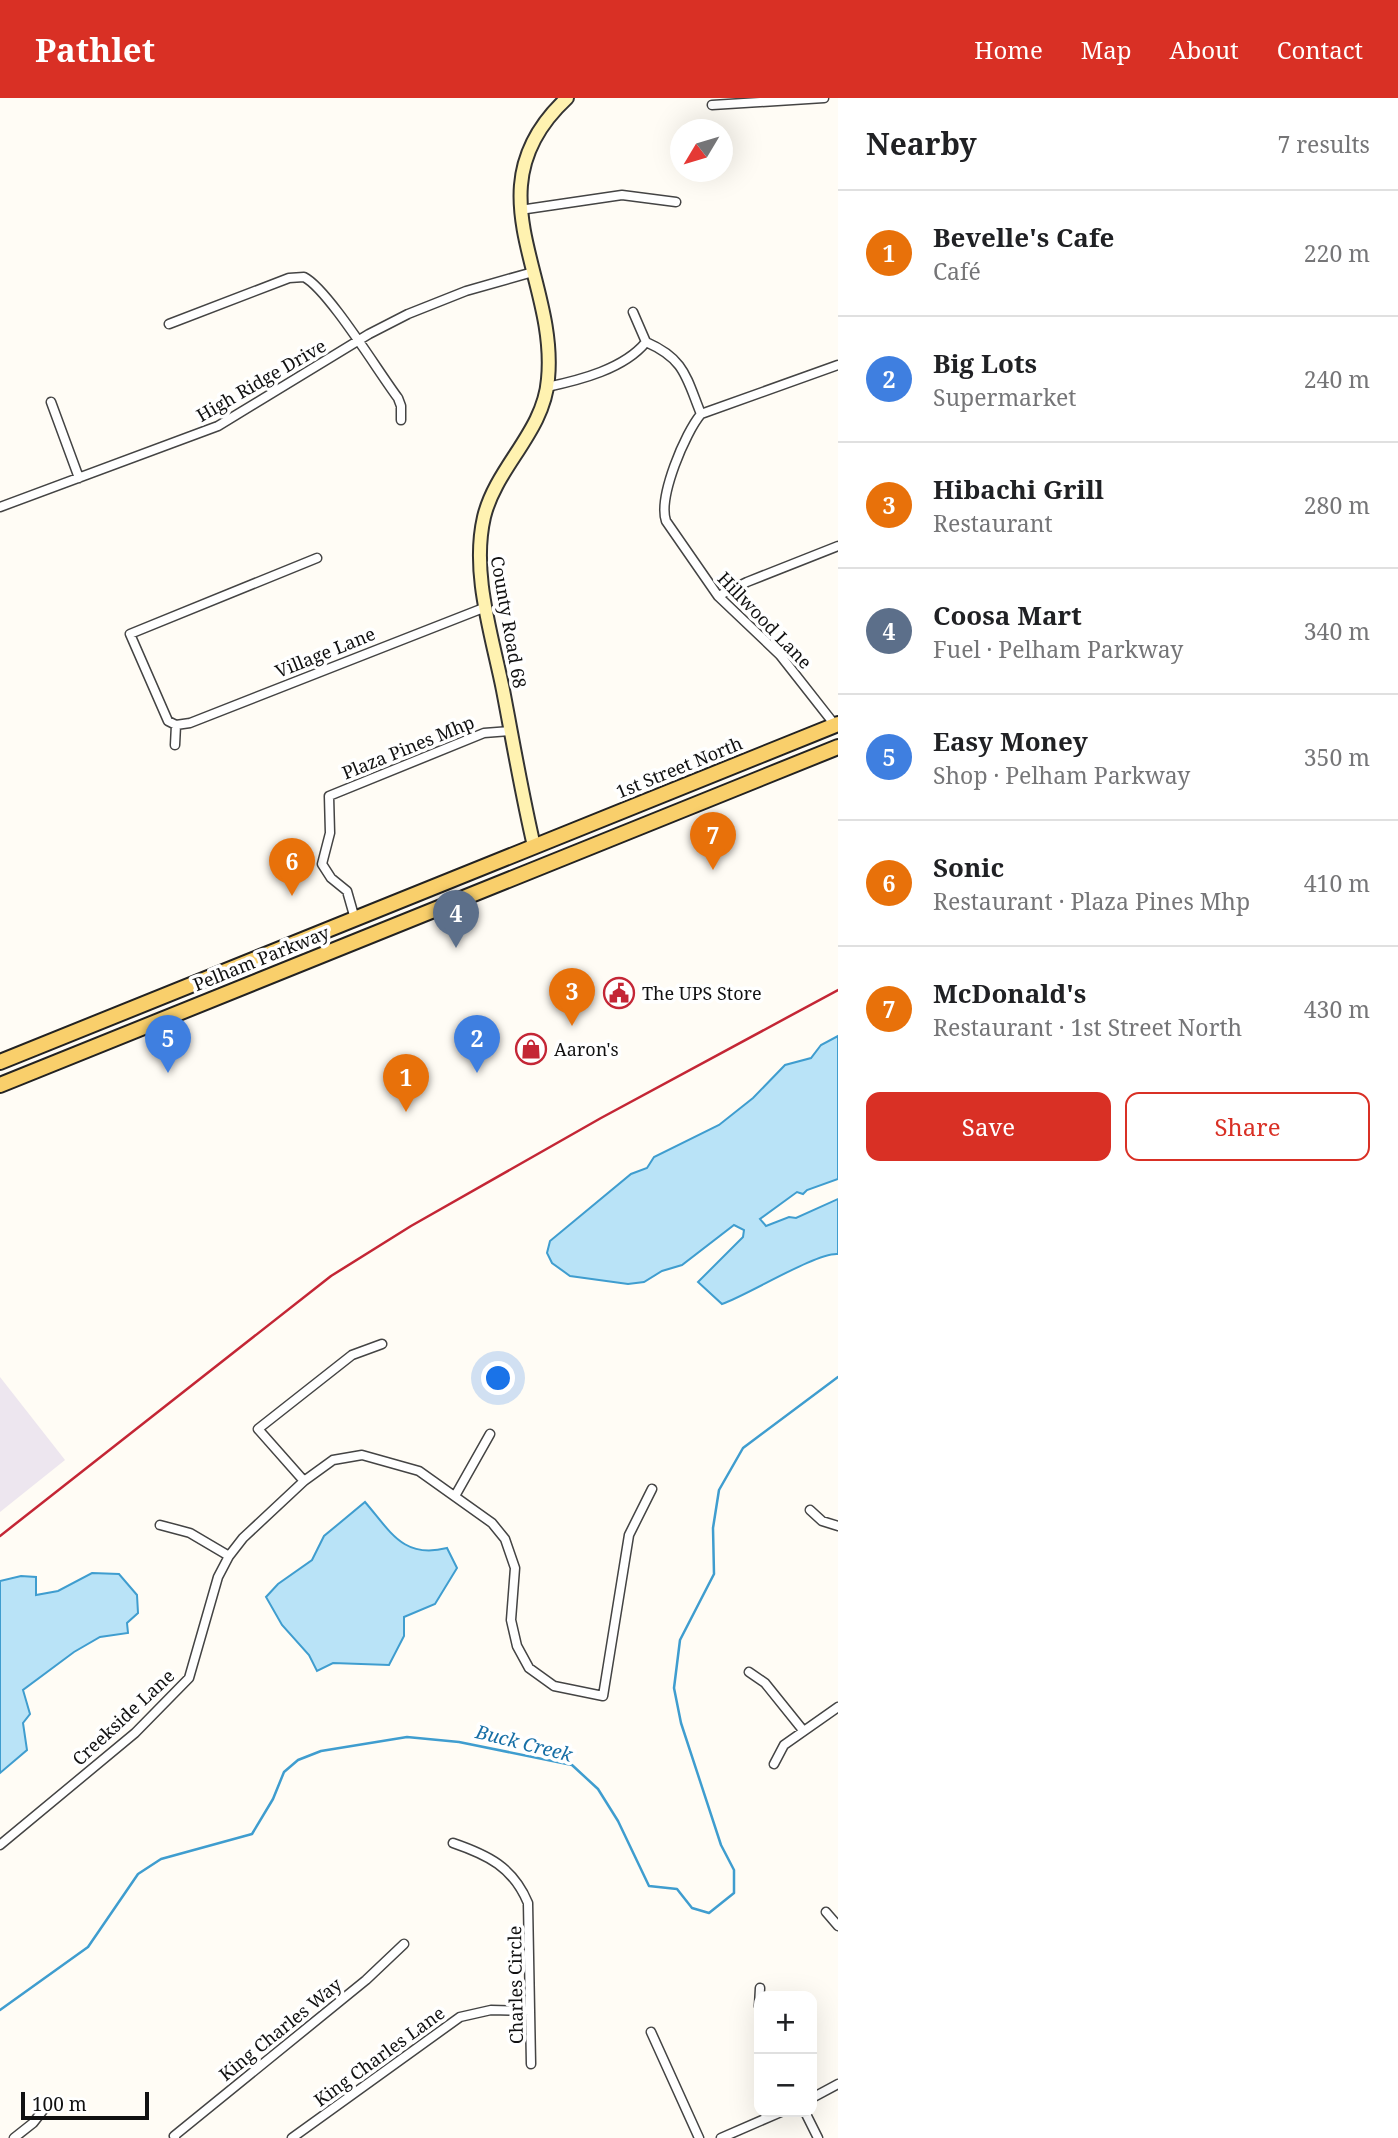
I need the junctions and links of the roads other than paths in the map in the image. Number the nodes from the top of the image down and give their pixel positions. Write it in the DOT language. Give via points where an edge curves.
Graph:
graph roads {
  1 [pos="567,98"];
  2 [pos="824,98"];
  3 [pos="712,105"];
  4 [pos="676,202"];
  5 [pos="520,209"];
  6 [pos="533,272"];
  7 [pos="633,312"];
  8 [pos="169,324"];
  9 [pos="358,341"];
  10 [pos="646,342"];
  11 [pos="838,365"];
  12 [pos="547,387"];
  13 [pos="51,402"];
  14 [pos="701,414"];
  15 [pos="401,420"];
  16 [pos="79,478"];
  17 [pos="0,507"];
  18 [pos="838,547"];
  19 [pos="317,558"];
  20 [pos="718,596"];
  21 [pos="486,607"];
  22 [pos="176,725"];
  23 [pos="837,726"];
  24 [pos="511,731"];
  25 [pos="175,746"];
  26 [pos="838,747"];
  27 [pos="729,768"];
  28 [pos="738,788"];
  29 [pos="633,807"];
  30 [pos="640,827"];
  31 [pos="534,846"];
  32 [pos="536,869"];
  33 [pos="355,919"];
  34 [pos="323,932"];
  35 [pos="333,950"];
  36 [pos="202,980"];
  37 [pos="209,1000"];
  38 [pos="51,1041"];
  39 [pos="61,1061"];
  40 [pos="0,1062"];
  41 [pos="0,1084"];
  42 [pos="382,1344"];
  43 [pos="490,1434"];
  44 [pos="304,1481"];
  45 [pos="652,1489"];
  46 [pos="456,1496"];
  47 [pos="810,1510"];
  48 [pos="160,1525"];
  49 [pos="838,1526"];
  50 [pos="229,1556"];
  51 [pos="749,1672"];
  52 [pos="838,1707"];
  53 [pos="802,1730"];
  54 [pos="774,1765"];
  55 [pos="453,1843"];
  56 [pos="0,1845"];
  57 [pos="826,1912"];
  58 [pos="838,1926"];
  59 [pos="404,1944"];
  60 [pos="760,1988"];
  61 [pos="760,1991"];
  62 [pos="530,2011"];
  63 [pos="651,2032"];
  64 [pos="531,2064"];
  65 [pos="838,2084"];
  66 [pos="817,2095"];
  67 [pos="44,2109"];
  68 [pos="769,2117"];
  69 [pos="808,2117"];
  70 [pos="298,2136"];
  71 [pos="174,2137"];
  72 [pos="14,2138"];
  73 [pos="699,2138"];
  74 [pos="721,2138"];
  75 [pos="818,2138"];
  1 -- 5 [label="street, County Road 68" via="531,147"];
  2 -- 3 [label="street"];
  4 -- 5 [label="street" via="622,195"];
  5 -- 6 [label="street, County Road 68"];
  6 -- 9 [label="street, High Ridge Drive" via="445,298"];
  6 -- 12 [label="street, County Road 68" via="548,344"];
  7 -- 10 [label="street"];
  8 -- 9 [label="street" via="297,276 315,285"];
  9 -- 15 [label="street" via="398,398"];
  9 -- 16 [label="street, High Ridge Drive" via="218,426"];
  10 -- 12 [label="street" via="632,356 607,368"];
  10 -- 14 [label="street" via="675,359"];
  11 -- 14 [label="street"];
  12 -- 21 [label="street, County Road 68" via="536,421 500,476 487,507 479,551"];
  13 -- 16 [label="street"];
  14 -- 20 [label="street, Hillwood Lane" via="671,479 664,515"];
  16 -- 17 [label="street, High Ridge Drive"];
  18 -- 20 [label="street"];
  19 -- 22 [label="street" via="130,634 163,715"];
  20 -- 23 [label="street, Hillwood Lane" via="780,655"];
  21 -- 22 [label="street, Village Lane"];
  21 -- 24 [label="street, County Road 68"];
  22 -- 25 [label="street"];
  23 -- 27 [label="main road, 1st Street North"];
  24 -- 31 [label="street, County Road 68"];
  24 -- 33 [label="street, Plaza Pines Mhp" via="484,733 329,796 329,840 322,863 347,891"];
  26 -- 28 [label="main road"];
  27 -- 28 [label="main road"];
  27 -- 29 [label="main road, 1st Street North"];
  28 -- 30 [label="main road"];
  29 -- 30 [label="main road"];
  29 -- 31 [label="main road, 1st Street North"];
  30 -- 32 [label="main road"];
  31 -- 32 [label="main road"];
  31 -- 33 [label="main road, Pelham Parkway"];
  32 -- 35 [label="main road, Pelham Parkway"];
  33 -- 34 [label="main road, Pelham Parkway"];
  34 -- 35 [label="main road"];
  34 -- 36 [label="main road, Pelham Parkway"];
  35 -- 37 [label="main road, Pelham Parkway"];
  36 -- 37 [label="main road"];
  36 -- 38 [label="main road, Pelham Parkway"];
  37 -- 39 [label="main road, Pelham Parkway"];
  38 -- 39 [label="main road"];
  38 -- 40 [label="main road, Pelham Parkway"];
  39 -- 41 [label="main road, Pelham Parkway"];
  42 -- 44 [label="street" via="352,1355 258,1429"];
  43 -- 46 [label="street"];
  44 -- 46 [label="street, Creekside Lane" via="333,1460 362,1455 419,1471"];
  44 -- 50 [label="street, Creekside Lane"];
  45 -- 46 [label="street, Creekside Lane" via="629,1535 603,1696 554,1686 529,1668 517,1646 511,1620 515,1568 505,1539"];
  47 -- 49 [label="street" via="822,1521"];
  48 -- 50 [label="street" via="190,1533"];
  50 -- 56 [label="street, Creekside Lane" via="218,1577 189,1678 135,1733"];
  51 -- 53 [label="street" via="767,1685"];
  52 -- 53 [label="street"];
  53 -- 54 [label="street" via="779,1750"];
  55 -- 62 [label="street, Charles Circle" via="499,1863 518,1882 528,1905"];
  57 -- 58 [label="street"];
  59 -- 71 [label="street, King Charles Way"];
  60 -- 61 [label="street"];
  62 -- 64 [label="street, Charles Circle"];
  62 -- 70 [label="street, King Charles Lane" via="491,2010 460,2017"];
  63 -- 73 [label="street"];
  65 -- 66 [label="street"];
  67 -- 72 [label="street"];
  68 -- 74 [label="street"];
  69 -- 75 [label="street"];
}
